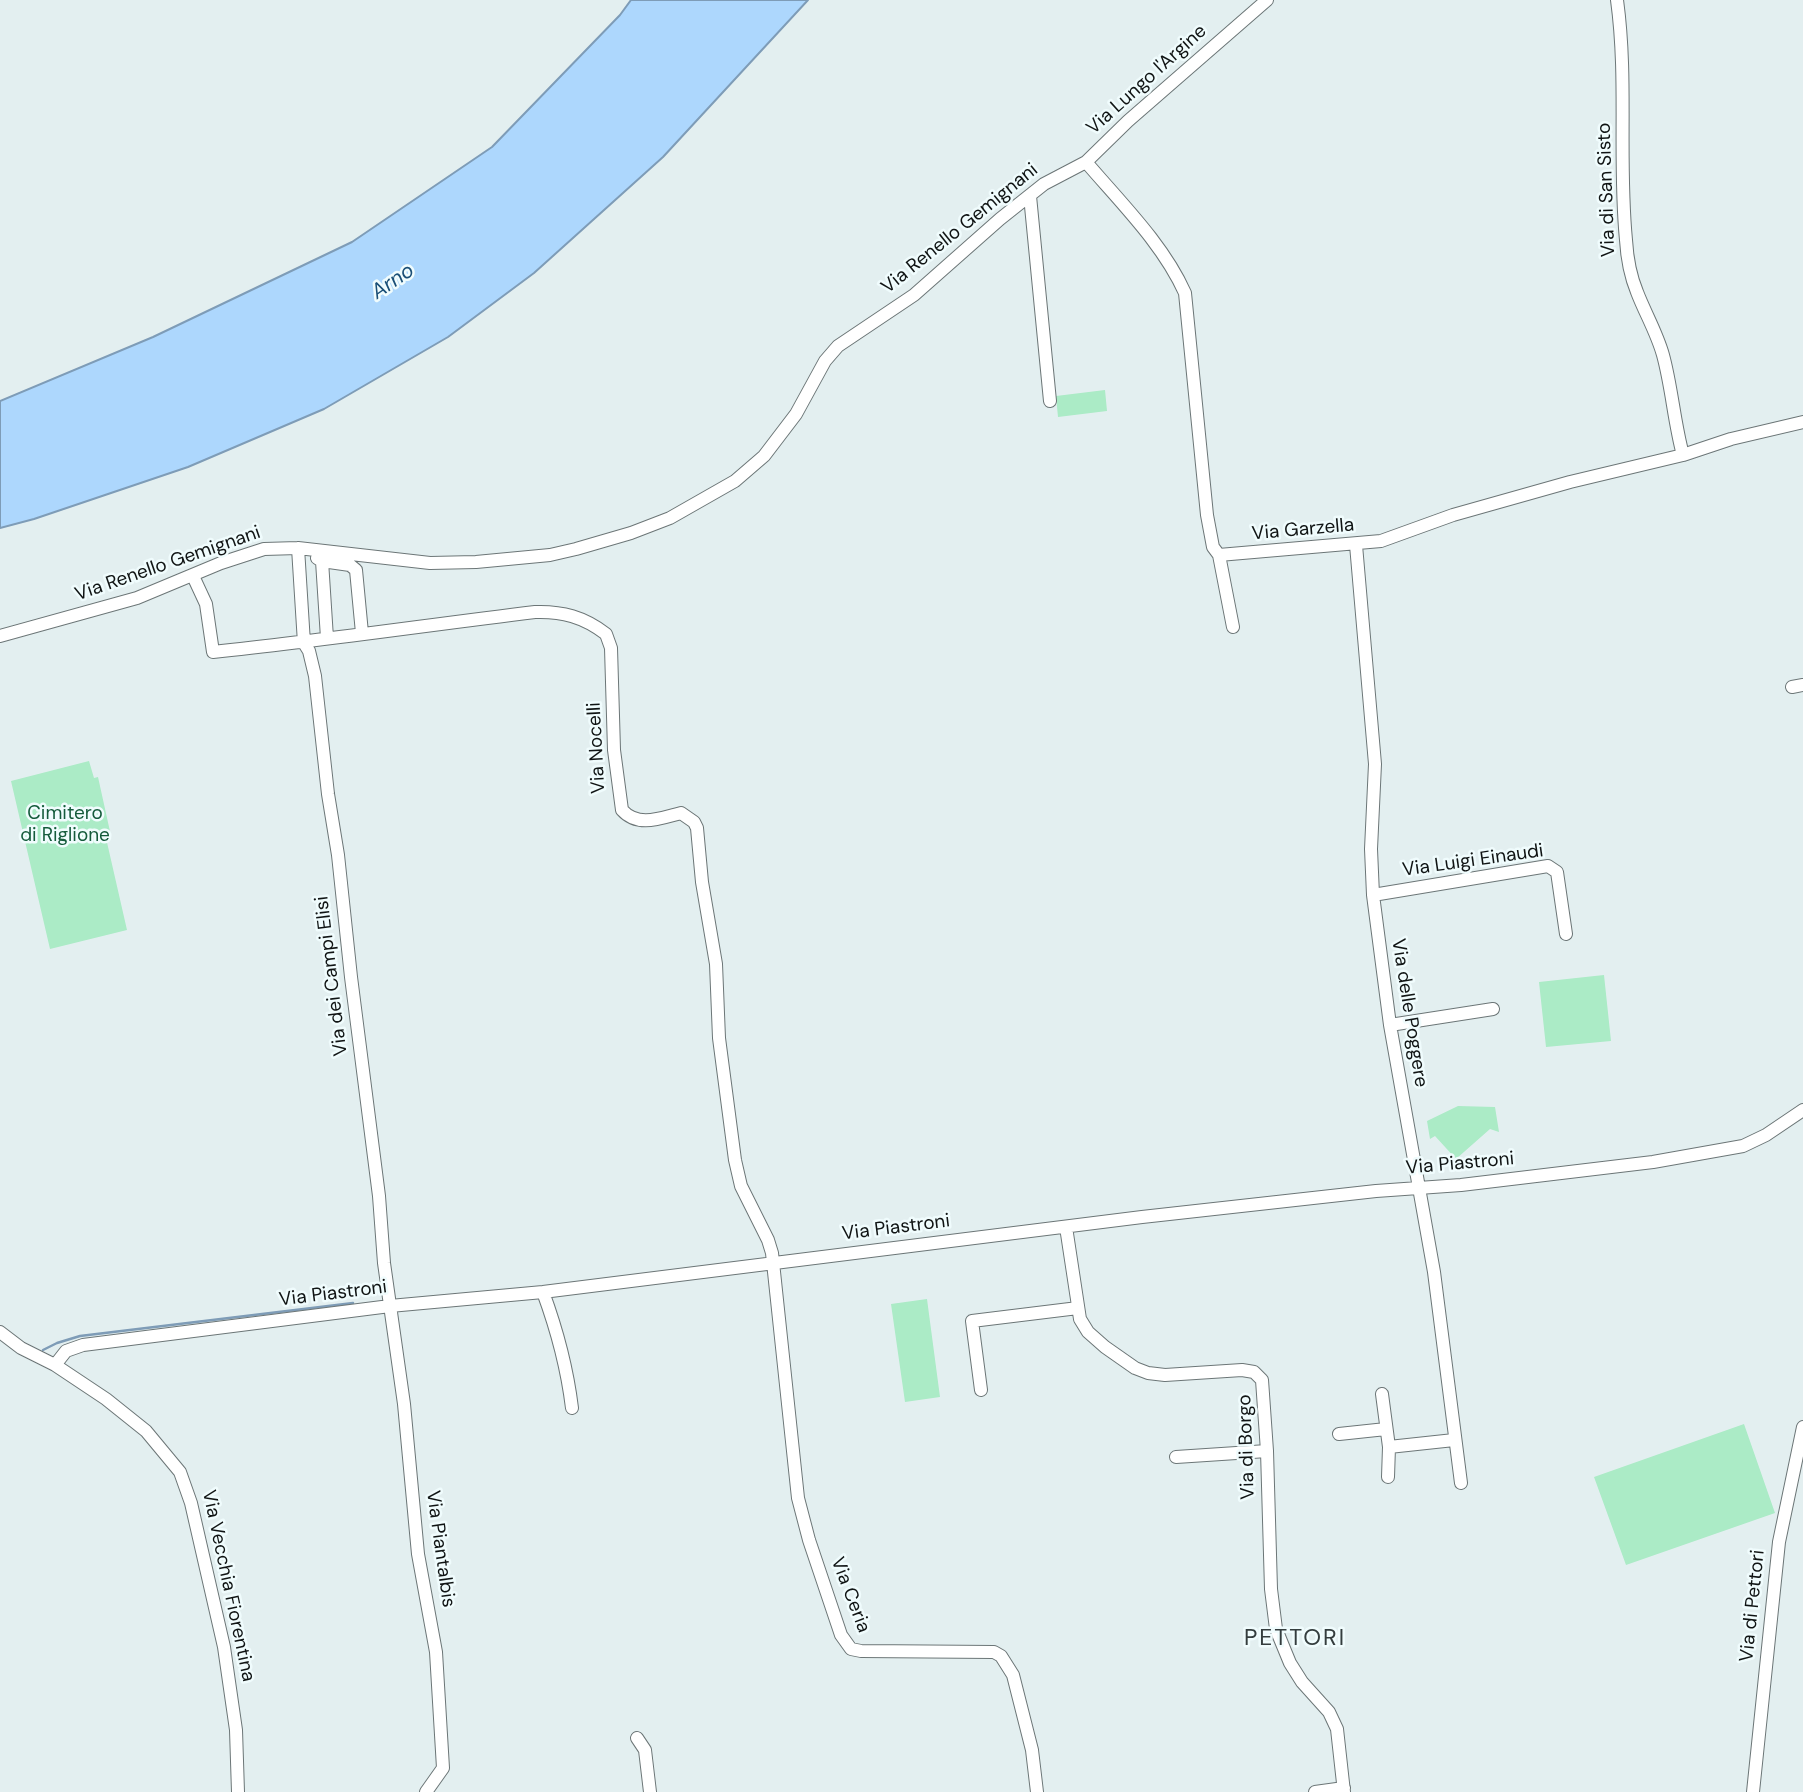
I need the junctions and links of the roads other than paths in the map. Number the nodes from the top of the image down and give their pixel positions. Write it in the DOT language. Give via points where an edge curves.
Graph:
graph roads {
  1 [pos="1267,0"];
  2 [pos="1617,0"];
  3 [pos="1086,162"];
  4 [pos="1030,196"];
  5 [pos="1050,401"];
  6 [pos="1803,422"];
  7 [pos="1684,454"];
  8 [pos="1356,545"];
  9 [pos="302,548"];
  10 [pos="1219,555"];
  11 [pos="322,561"];
  12 [pos="193,576"];
  13 [pos="1233,627"];
  14 [pos="362,633"];
  15 [pos="0,636"];
  16 [pos="327,638"];
  17 [pos="304,643"];
  18 [pos="1373,895"];
  19 [pos="1566,934"];
  20 [pos="1493,1009"];
  21 [pos="1390,1025"];
  22 [pos="1803,1110"];
  23 [pos="1419,1187"];
  24 [pos="1066,1227"];
  25 [pos="774,1263"];
  26 [pos="543,1292"];
  27 [pos="390,1307"];
  28 [pos="1077,1308"];
  29 [pos="0,1332"];
  30 [pos="55,1365"];
  31 [pos="981,1390"];
  32 [pos="1381,1394"];
  33 [pos="572,1408"];
  34 [pos="1803,1427"];
  35 [pos="1386,1429"];
  36 [pos="1339,1434"];
  37 [pos="1454,1440"];
  38 [pos="1390,1447"];
  39 [pos="1267,1451"];
  40 [pos="1177,1457"];
  41 [pos="1388,1477"];
  42 [pos="1461,1483"];
  43 [pos="637,1738"];
  44 [pos="1344,1790"];
  45 [pos="238,1792"];
  46 [pos="426,1792"];
  47 [pos="650,1792"];
  48 [pos="1037,1792"];
  49 [pos="1315,1792"];
  50 [pos="1753,1792"];
  1 -- 3 [label="street, Via Lungo l'Argine"];
  2 -- 7 [label="street, Via di San Sisto" via="1629,268 1664,358"];
  3 -- 4 [label="street, Via Renello Gemignani" via="1054,177"];
  3 -- 10 [label="street" via="1172,268 1185,293 1208,515 1213,547"];
  4 -- 5 [label="street"];
  4 -- 9 [label="street, Via Renello Gemignani" via="914,295 838,346 781,436 745,473 670,518 550,555 476,562 430,563"];
  6 -- 7 [label="street, Via Garzella"];
  7 -- 8 [label="street, Via Garzella"];
  8 -- 10 [label="street, Via Garzella"];
  8 -- 18 [label="street, Via delle Poggere" via="1375,764"];
  9 -- 11 [label="street"];
  9 -- 12 [label="street, Via Renello Gemignani" via="264,549"];
  9 -- 17 [label="street"];
  10 -- 13 [label="street"];
  11 -- 14 [label="street" via="356,569"];
  11 -- 16 [label="street"];
  12 -- 15 [label="street, Via Renello Gemignani" via="137,598"];
  12 -- 17 [label="street, Via Nocelli" via="206,604 213,652"];
  14 -- 16 [label="street, Via Nocelli"];
  14 -- 25 [label="street, Via Nocelli" via="548,611 573,616 606,634 611,648 614,750 622,810 634,820 644,821 681,813 697,828 735,1160 741,1186 768,1240"];
  16 -- 17 [label="street, Via Nocelli"];
  17 -- 27 [label="street, Via dei Campi Elisi" via="315,676"];
  18 -- 19 [label="street, Via Luigi Einaudi" via="1548,866 1557,872"];
  18 -- 21 [label="street, Via delle Poggere"];
  20 -- 21 [label="street"];
  21 -- 23 [label="street, Via delle Poggere"];
  22 -- 23 [label="street, Via Piastroni" via="1751,1143 1699,1155 1516,1180"];
  23 -- 24 [label="street, Via Piastroni"];
  23 -- 37 [label="street, Via delle Poggere"];
  24 -- 25 [label="street, Via Piastroni"];
  24 -- 28 [label="street, Via di Borgo"];
  25 -- 26 [label="street, Via Piastroni"];
  25 -- 48 [label="street, Via Ceria" via="798,1498 841,1635 851,1649 861,1651 994,1652 1001,1656 1016,1686"];
  26 -- 27 [label="street, Via Piastroni"];
  26 -- 33 [label="street" via="568,1371"];
  27 -- 30 [label="street, Via Piastroni" via="83,1345 66,1351"];
  27 -- 46 [label="street, Via Piantalbis" via="418,1554 436,1652 443,1769"];
  28 -- 31 [label="street" via="972,1321"];
  28 -- 39 [label="street, Via di Borgo" via="1093,1337 1148,1373 1228,1370 1258,1375 1264,1388"];
  29 -- 30 [label="street"];
  30 -- 45 [label="street, Via Vecchia Fiorentina" via="146,1432 184,1479 224,1647 236,1730"];
  32 -- 35 [label="street"];
  34 -- 50 [label="street, Via di Pettori" via="1779,1542"];
  35 -- 36 [label="street"];
  35 -- 38 [label="street"];
  37 -- 38 [label="street"];
  37 -- 42 [label="street, Via delle Poggere"];
  38 -- 41 [label="street"];
  39 -- 40 [label="street"];
  39 -- 44 [label="street, Via di Borgo" via="1276,1629 1302,1682 1329,1712 1337,1729"];
  43 -- 47 [label="street" via="645,1750"];
  44 -- 49 [label="street"];
}
